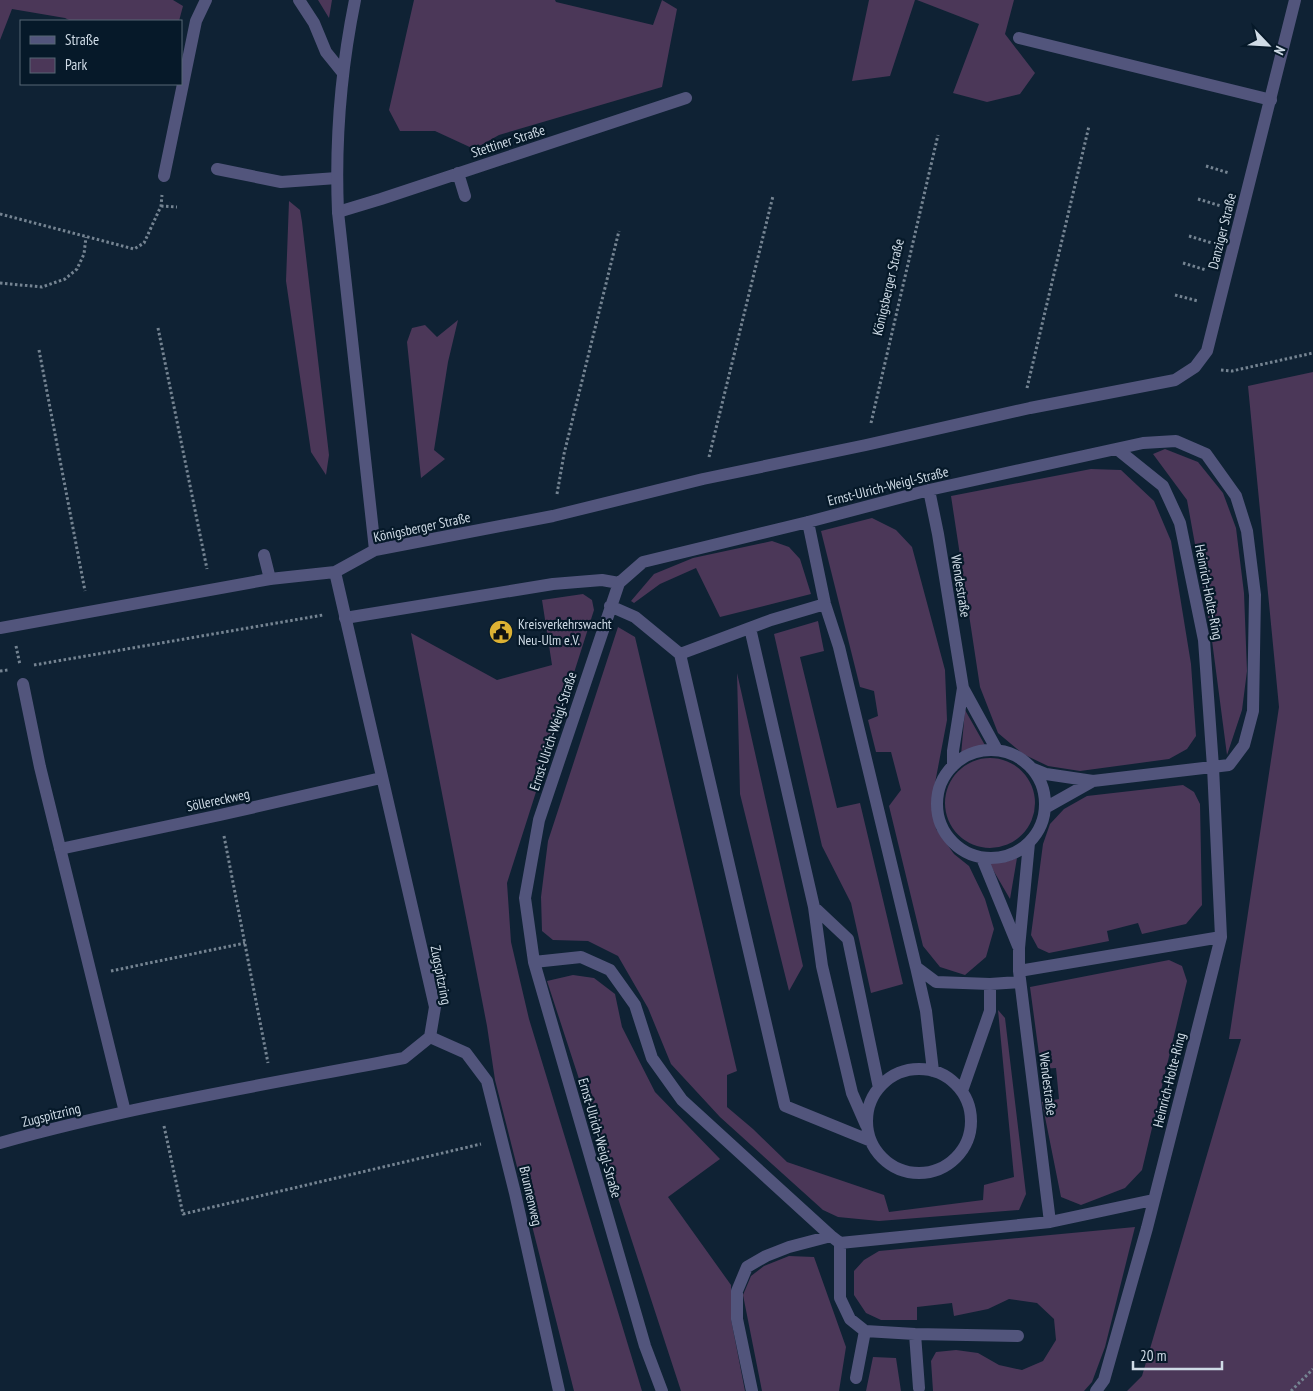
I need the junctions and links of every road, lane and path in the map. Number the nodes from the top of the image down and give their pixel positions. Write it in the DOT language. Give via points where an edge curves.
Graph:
graph roads {
  1 [pos="206,0"];
  2 [pos="299,0"];
  3 [pos="355,0"];
  4 [pos="1296,0"];
  5 [pos="1019,38"];
  6 [pos="343,73"];
  7 [pos="686,98"];
  8 [pos="1271,100"];
  9 [pos="1089,126"];
  10 [pos="938,135"];
  11 [pos="217,169"];
  12 [pos="458,173"];
  13 [pos="164,176"];
  14 [pos="337,178"];
  15 [pos="465,196"];
  16 [pos="773,196"];
  17 [pos="161,206"];
  18 [pos="177,207"];
  19 [pos="338,212"];
  20 [pos="0,214"];
  21 [pos="619,231"];
  22 [pos="86,237"];
  23 [pos="0,283"];
  24 [pos="158,328"];
  25 [pos="40,350"];
  26 [pos="1313,353"];
  27 [pos="1195,366"];
  28 [pos="1030,408"];
  29 [pos="866,446"];
  30 [pos="1116,449"];
  31 [pos="703,479"];
  32 [pos="929,490"];
  33 [pos="553,516"];
  34 [pos="808,522"];
  35 [pos="374,550"];
  36 [pos="264,555"];
  37 [pos="335,572"];
  38 [pos="270,579"];
  39 [pos="618,583"];
  40 [pos="212,589"];
  41 [pos="825,604"];
  42 [pos="610,606"];
  43 [pos="89,612"];
  44 [pos="344,614"];
  45 [pos="6,627"];
  46 [pos="750,628"];
  47 [pos="680,654"];
  48 [pos="20,667"];
  49 [pos="0,671"];
  50 [pos="24,684"];
  51 [pos="963,688"];
  52 [pos="997,750"];
  53 [pos="953,766"];
  54 [pos="1213,767"];
  55 [pos="1031,768"];
  56 [pos="381,778"];
  57 [pos="1093,781"];
  58 [pos="1045,808"];
  59 [pos="220,815"];
  60 [pos="1029,843"];
  61 [pos="60,849"];
  62 [pos="982,858"];
  63 [pos="814,907"];
  64 [pos="1221,937"];
  65 [pos="245,942"];
  66 [pos="1019,948"];
  67 [pos="534,962"];
  68 [pos="916,967"];
  69 [pos="91,975"];
  70 [pos="1019,977"];
  71 [pos="990,984"];
  72 [pos="430,1037"];
  73 [pos="933,1071"];
  74 [pos="272,1084"];
  75 [pos="879,1088"];
  76 [pos="962,1091"];
  77 [pos="160,1106"];
  78 [pos="125,1112"];
  79 [pos="868,1127"];
  80 [pos="502,1139"];
  81 [pos="871,1141"];
  82 [pos="0,1144"];
  83 [pos="1153,1200"];
  84 [pos="1050,1222"];
  85 [pos="835,1240"];
  86 [pos="865,1331"];
  87 [pos="915,1334"];
  88 [pos="1018,1336"];
  89 [pos="1313,1369"];
  90 [pos="856,1378"];
  91 [pos="918,1388"];
  92 [pos="559,1391"];
  93 [pos="662,1391"];
  94 [pos="752,1391"];
  95 [pos="1096,1391"];
  96 [pos="1290,1391"];
  1 -- 13 [label="street" via="196,21"];
  2 -- 6 [label="street" via="314,23 326,52"];
  3 -- 6 [label="street"];
  4 -- 8 [label="street, Danziger Straße"];
  5 -- 8 [label="street"];
  6 -- 14 [label="street"];
  7 -- 12 [label="street, Stettiner Straße"];
  8 -- 27 [label="street, Danziger Straße" via="1207,351"];
  9 -- 28 [label="path" via="1026,391"];
  10 -- 29 [label="path, Königsberger Straße"];
  11 -- 14 [label="street" via="281,182"];
  12 -- 15 [label="street"];
  12 -- 19 [label="street, Stettiner Straße"];
  13 -- 17 [label="path"];
  14 -- 19 [label="street"];
  16 -- 31 [label="path"];
  17 -- 18 [label="path"];
  17 -- 22 [label="path" via="144,243 134,249"];
  19 -- 35 [label="street"];
  20 -- 22 [label="path"];
  21 -- 33 [label="path" via="564,454"];
  22 -- 23 [label="path" via="84,254 77,269 65,280 42,287"];
  24 -- 40 [label="path"];
  25 -- 43 [label="path"];
  26 -- 27 [label="path" via="1232,371"];
  27 -- 28 [label="street, Königsberger Straße" via="1175,380"];
  28 -- 29 [label="street, Königsberger Straße"];
  29 -- 31 [label="street, Königsberger Straße"];
  30 -- 32 [label="street, Ernst-Ulrich-Weigl-Straße"];
  30 -- 54 [label="street, Heinrich-Holte-Ring" via="1163,486 1180,523 1204,640"];
  30 -- 54 [label="street, Ernst-Ulrich-Weigl-Straße" via="1176,440 1206,454 1236,496 1247,531 1254,595 1253,711 1239,752 1229,765"];
  31 -- 33 [label="street, Königsberger Straße"];
  32 -- 34 [label="street, Ernst-Ulrich-Weigl-Straße"];
  32 -- 51 [label="street, Wendestraße"];
  33 -- 35 [label="street, Königsberger Straße"];
  34 -- 39 [label="street, Ernst-Ulrich-Weigl-Straße" via="643,562"];
  34 -- 41 [label="street"];
  35 -- 37 [label="street, Königsberger Straße"];
  36 -- 38 [label="street"];
  37 -- 38 [label="street, Königsberger Straße"];
  37 -- 44 [label="street, Zugspitzring"];
  38 -- 40 [label="street, Königsberger Straße"];
  39 -- 42 [label="street, Ernst-Ulrich-Weigl-Straße"];
  39 -- 44 [label="street" via="602,580 554,584"];
  40 -- 43 [label="street, Königsberger Straße"];
  41 -- 46 [label="street"];
  41 -- 68 [label="street" via="839,647"];
  42 -- 47 [label="street" via="635,617"];
  42 -- 67 [label="street, Ernst-Ulrich-Weigl-Straße" via="539,820 525,898"];
  43 -- 45 [label="street, Königsberger Straße"];
  44 -- 48 [label="path"];
  44 -- 56 [label="street, Zugspitzring"];
  45 -- 48 [label="path"];
  46 -- 47 [label="street"];
  46 -- 63 [label="street"];
  47 -- 81 [label="street" via="785,1106"];
  48 -- 49 [label="path"];
  48 -- 50 [label="path"];
  50 -- 61 [label="street"];
  51 -- 52 [label="street, Wendestraße"];
  51 -- 53 [label="street, Wendestraße"];
  52 -- 53 [label="street" via="966,756"];
  52 -- 55 [label="street" via="1010,753"];
  53 -- 62 [label="street" via="940,788 937,812 952,842"];
  54 -- 57 [label="street"];
  54 -- 64 [label="street, Heinrich-Holte-Ring"];
  55 -- 57 [label="street" via="1046,774"];
  55 -- 58 [label="street" via="1044,794"];
  56 -- 59 [label="street, Söllereckweg"];
  56 -- 72 [label="street, Zugspitzring" via="435,1007"];
  57 -- 58 [label="street"];
  58 -- 60 [label="street" via="1037,832"];
  59 -- 61 [label="street, Söllereckweg"];
  59 -- 65 [label="path"];
  60 -- 62 [label="street" via="1015,853 999,858"];
  60 -- 66 [label="street, Wendestraße"];
  61 -- 69 [label="street"];
  62 -- 66 [label="street, Wendestraße"];
  63 -- 75 [label="street" via="848,939"];
  63 -- 79 [label="street" via="822,966 852,1093"];
  64 -- 70 [label="street"];
  64 -- 83 [label="street, Heinrich-Holte-Ring"];
  65 -- 69 [label="path"];
  65 -- 74 [label="path"];
  66 -- 70 [label="street, Wendestraße"];
  67 -- 85 [label="street" via="581,957 610,970 635,1005 652,1058 682,1100"];
  67 -- 93 [label="street, Ernst-Ulrich-Weigl-Straße" via="644,1346"];
  68 -- 71 [label="street" via="936,982"];
  68 -- 73 [label="street" via="926,1012"];
  69 -- 78 [label="street"];
  70 -- 71 [label="street"];
  70 -- 84 [label="street, Wendestraße"];
  71 -- 76 [label="street" via="990,1011"];
  72 -- 74 [label="street, Zugspitzring" via="404,1058"];
  72 -- 80 [label="street, Brunnenweg" via="471,1058 487,1082"];
  73 -- 75 [label="street" via="904,1071"];
  73 -- 76 [label="street" via="950,1078"];
  74 -- 77 [label="street, Zugspitzring"];
  75 -- 79 [label="street" via="868,1113"];
  76 -- 81 [label="street" via="970,1107 972,1124 968,1142 958,1157 944,1168 928,1173 894,1167 880,1155"];
  77 -- 78 [label="street, Zugspitzring"];
  77 -- 80 [label="path" via="183,1214"];
  78 -- 82 [label="street, Zugspitzring"];
  79 -- 81 [label="street"];
  80 -- 92 [label="street, Brunnenweg"];
  83 -- 84 [label="street"];
  83 -- 95 [label="street, Heinrich-Holte-Ring" via="1104,1380"];
  84 -- 85 [label="street"];
  85 -- 86 [label="street" via="840,1298 850,1319"];
  85 -- 94 [label="street" via="781,1250 747,1267 737,1291 737,1319"];
  86 -- 87 [label="street"];
  86 -- 90 [label="street"];
  87 -- 88 [label="street"];
  87 -- 91 [label="street"];
  89 -- 96 [label="path"];
}
